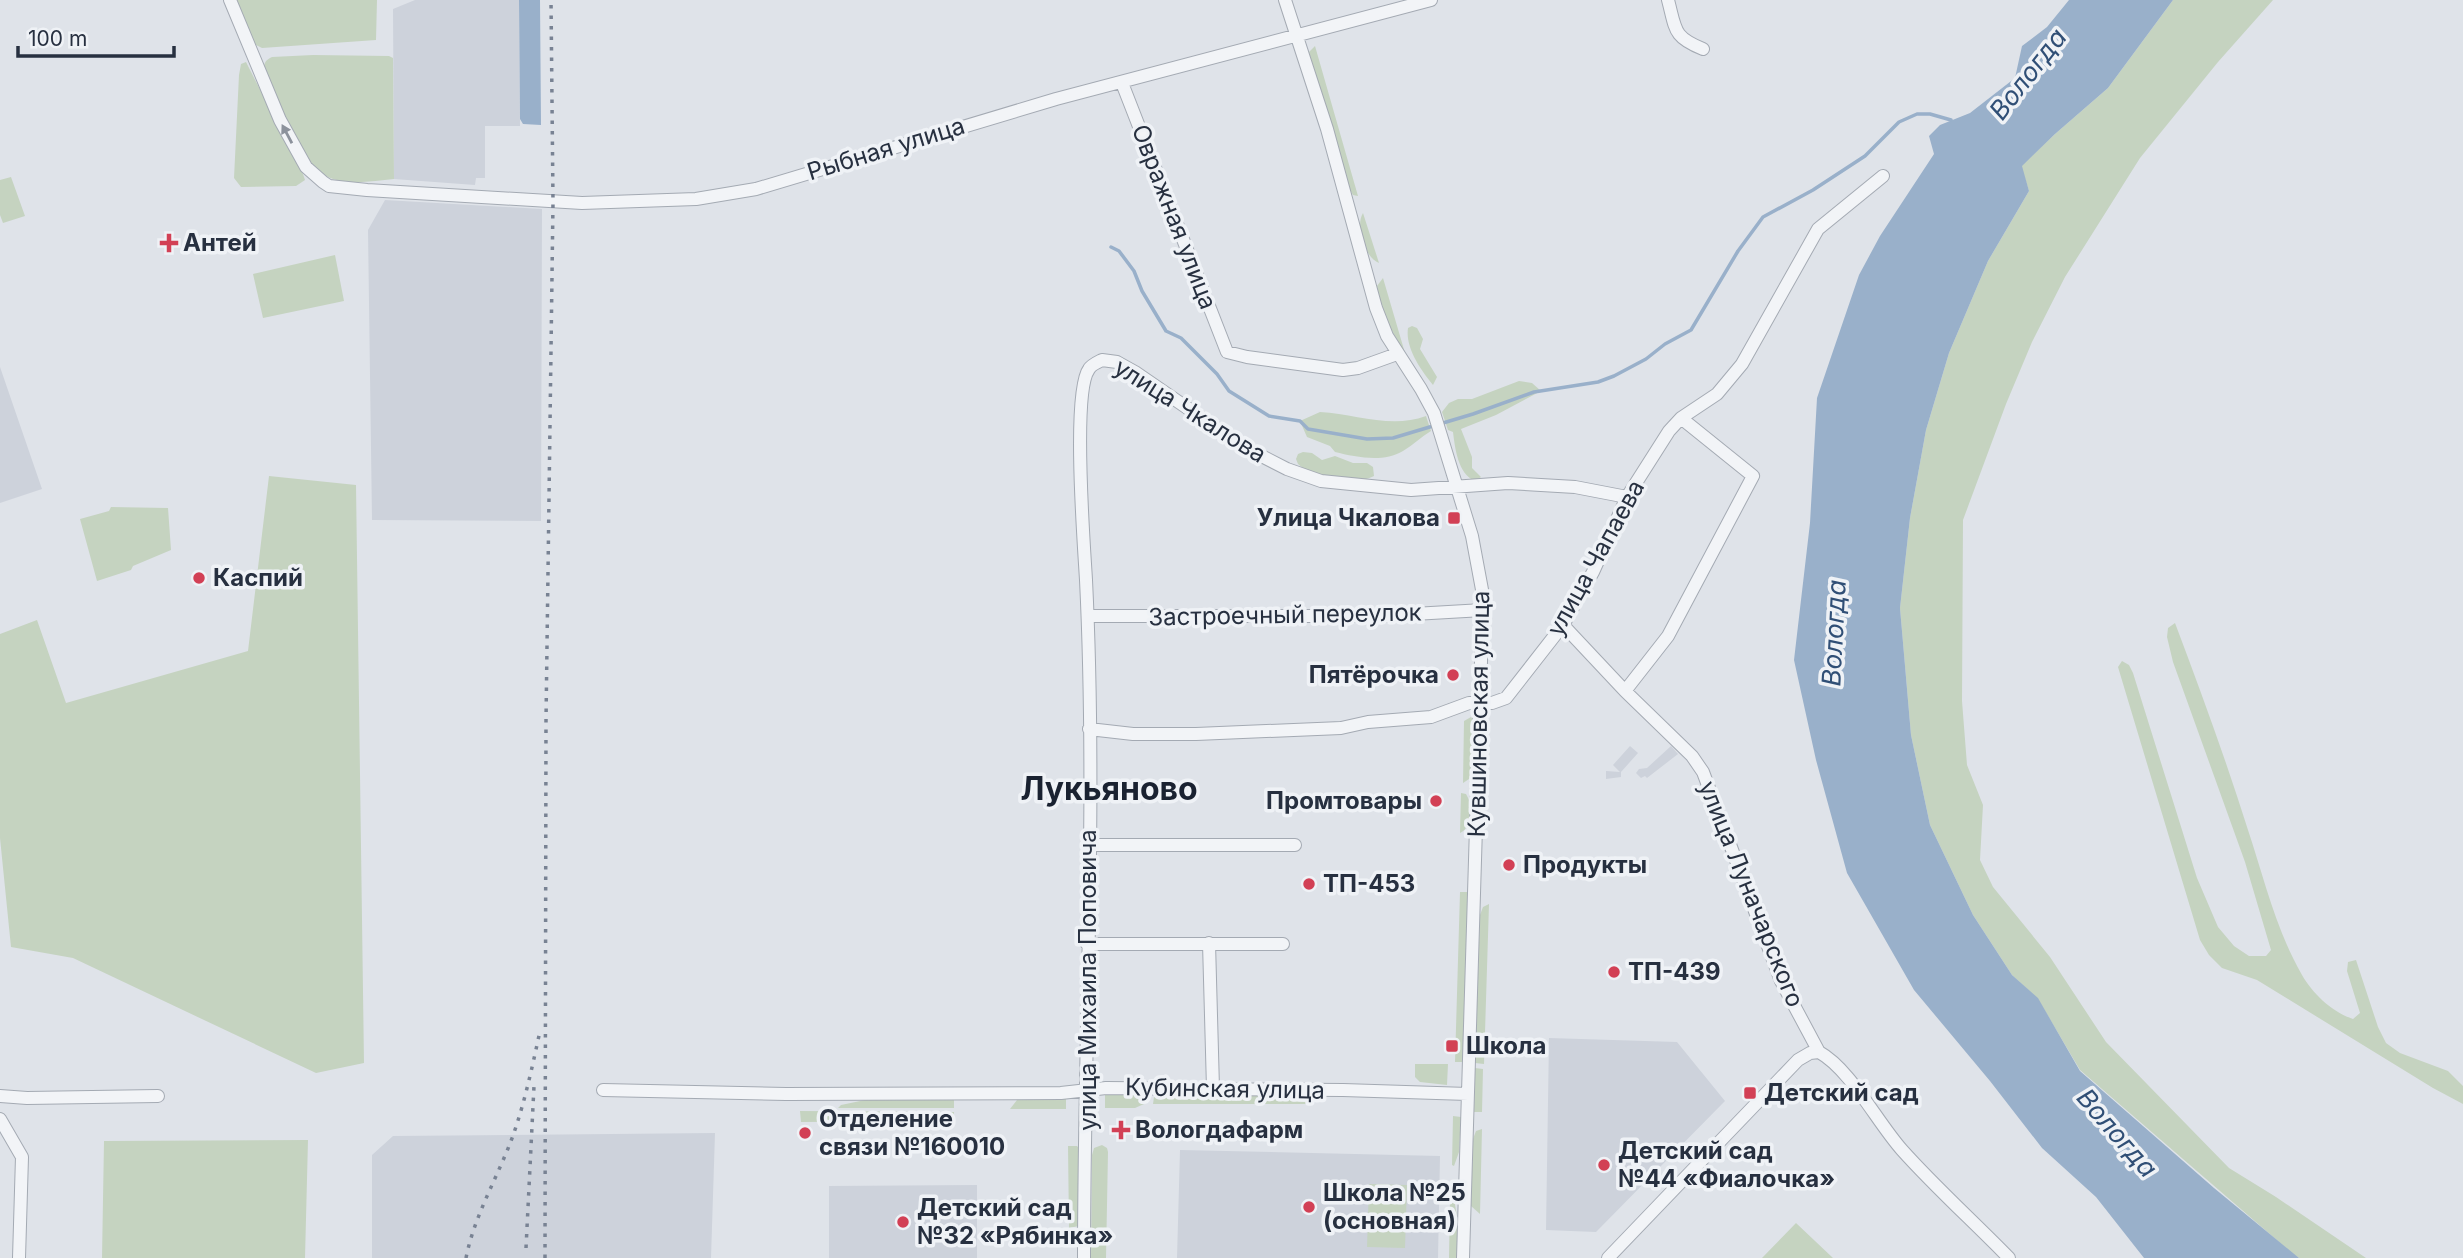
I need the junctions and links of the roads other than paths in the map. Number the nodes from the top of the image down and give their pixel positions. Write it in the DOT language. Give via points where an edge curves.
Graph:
graph roads {
  1 [pos="230,0"];
  2 [pos="1285,0"];
  3 [pos="1431,0"];
  4 [pos="1668,0"];
  5 [pos="1297,34"];
  6 [pos="1703,49"];
  7 [pos="1122,83"];
  8 [pos="1883,176"];
  9 [pos="1397,354"];
  10 [pos="1089,368"];
  11 [pos="1681,418"];
  12 [pos="1458,488"];
  13 [pos="1627,497"];
  14 [pos="1483,610"];
  15 [pos="1088,616"];
  16 [pos="1563,625"];
  17 [pos="1625,691"];
  18 [pos="1481,704"];
  19 [pos="1089,729"];
  20 [pos="1089,845"];
  21 [pos="1295,845"];
  22 [pos="1209,943"];
  23 [pos="1087,944"];
  24 [pos="1283,944"];
  25 [pos="1819,1052"];
  26 [pos="1213,1088"];
  27 [pos="603,1090"];
  28 [pos="1087,1090"];
  29 [pos="1468,1094"];
  30 [pos="0,1096"];
  31 [pos="159,1096"];
  32 [pos="0,1119"];
  33 [pos="19,1258"];
  34 [pos="1084,1258"];
  35 [pos="1463,1258"];
  36 [pos="1608,1258"];
  37 [pos="2009,1258"];
  7 -- 1 [label="street, Рыбная улица, one-way" via="756,189 696,199 573,202 408,194 329,186 311,174 269,98"];
  2 -- 5 [label="street"];
  3 -- 5 [label="street, Рыбная улица"];
  4 -- 6 [label="street" via="1676,31 1684,42"];
  5 -- 7 [label="street, Рыбная улица"];
  5 -- 9 [label="street, Кувшиновская улица" via="1371,291"];
  7 -- 9 [label="street, Овражная улица" via="1227,352 1343,370"];
  8 -- 11 [label="street, улица Чапаева" via="1818,229 1742,363 1717,394"];
  9 -- 12 [label="street, Кувшиновская улица" via="1434,413"];
  10 -- 12 [label="street, улица Чкалова" via="1102,360 1117,362 1244,447 1321,481"];
  10 -- 15 [label="street, улица Михаила Поповича" via="1082,398 1080,458"];
  11 -- 13 [label="street, улица Чапаева"];
  11 -- 17 [label="street" via="1753,476 1668,636"];
  12 -- 13 [label="street, улица Чкалова" via="1508,483 1575,487"];
  12 -- 14 [label="street, Кувшиновская улица" via="1478,558"];
  13 -- 16 [label="street, улица Чапаева"];
  14 -- 15 [label="street, Застроечный переулок" via="1379,617"];
  14 -- 18 [label="street, Кувшиновская улица"];
  15 -- 19 [label="street, улица Михаила Поповича"];
  16 -- 17 [label="street, улица Луначарского"];
  16 -- 18 [label="street, улица Чапаева" via="1511,694"];
  17 -- 25 [label="street, улица Луначарского" via="1703,772 1781,981"];
  18 -- 19 [label="street, улица Чапаева" via="1431,717 1341,728 1196,734"];
  18 -- 29 [label="street, Кувшиновская улица"];
  19 -- 20 [label="street, улица Михаила Поповича"];
  20 -- 21 [label="street"];
  20 -- 23 [label="street, улица Михаила Поповича"];
  22 -- 23 [label="street"];
  22 -- 24 [label="street"];
  22 -- 26 [label="street"];
  23 -- 28 [label="street, улица Михаила Поповича"];
  25 -- 36 [label="street" via="1798,1060"];
  25 -- 37 [label="street, улица Луначарского" via="1842,1072 1902,1150"];
  26 -- 28 [label="street, Кубинская улица"];
  26 -- 29 [label="street, Кубинская улица"];
  27 -- 28 [label="street, Кубинская улица" via="786,1094"];
  28 -- 34 [label="street, улица Михаила Поповича"];
  29 -- 35 [label="street, Кувшиновская улица"];
  30 -- 31 [label="street"];
  32 -- 33 [label="street" via="22,1157"];
}
